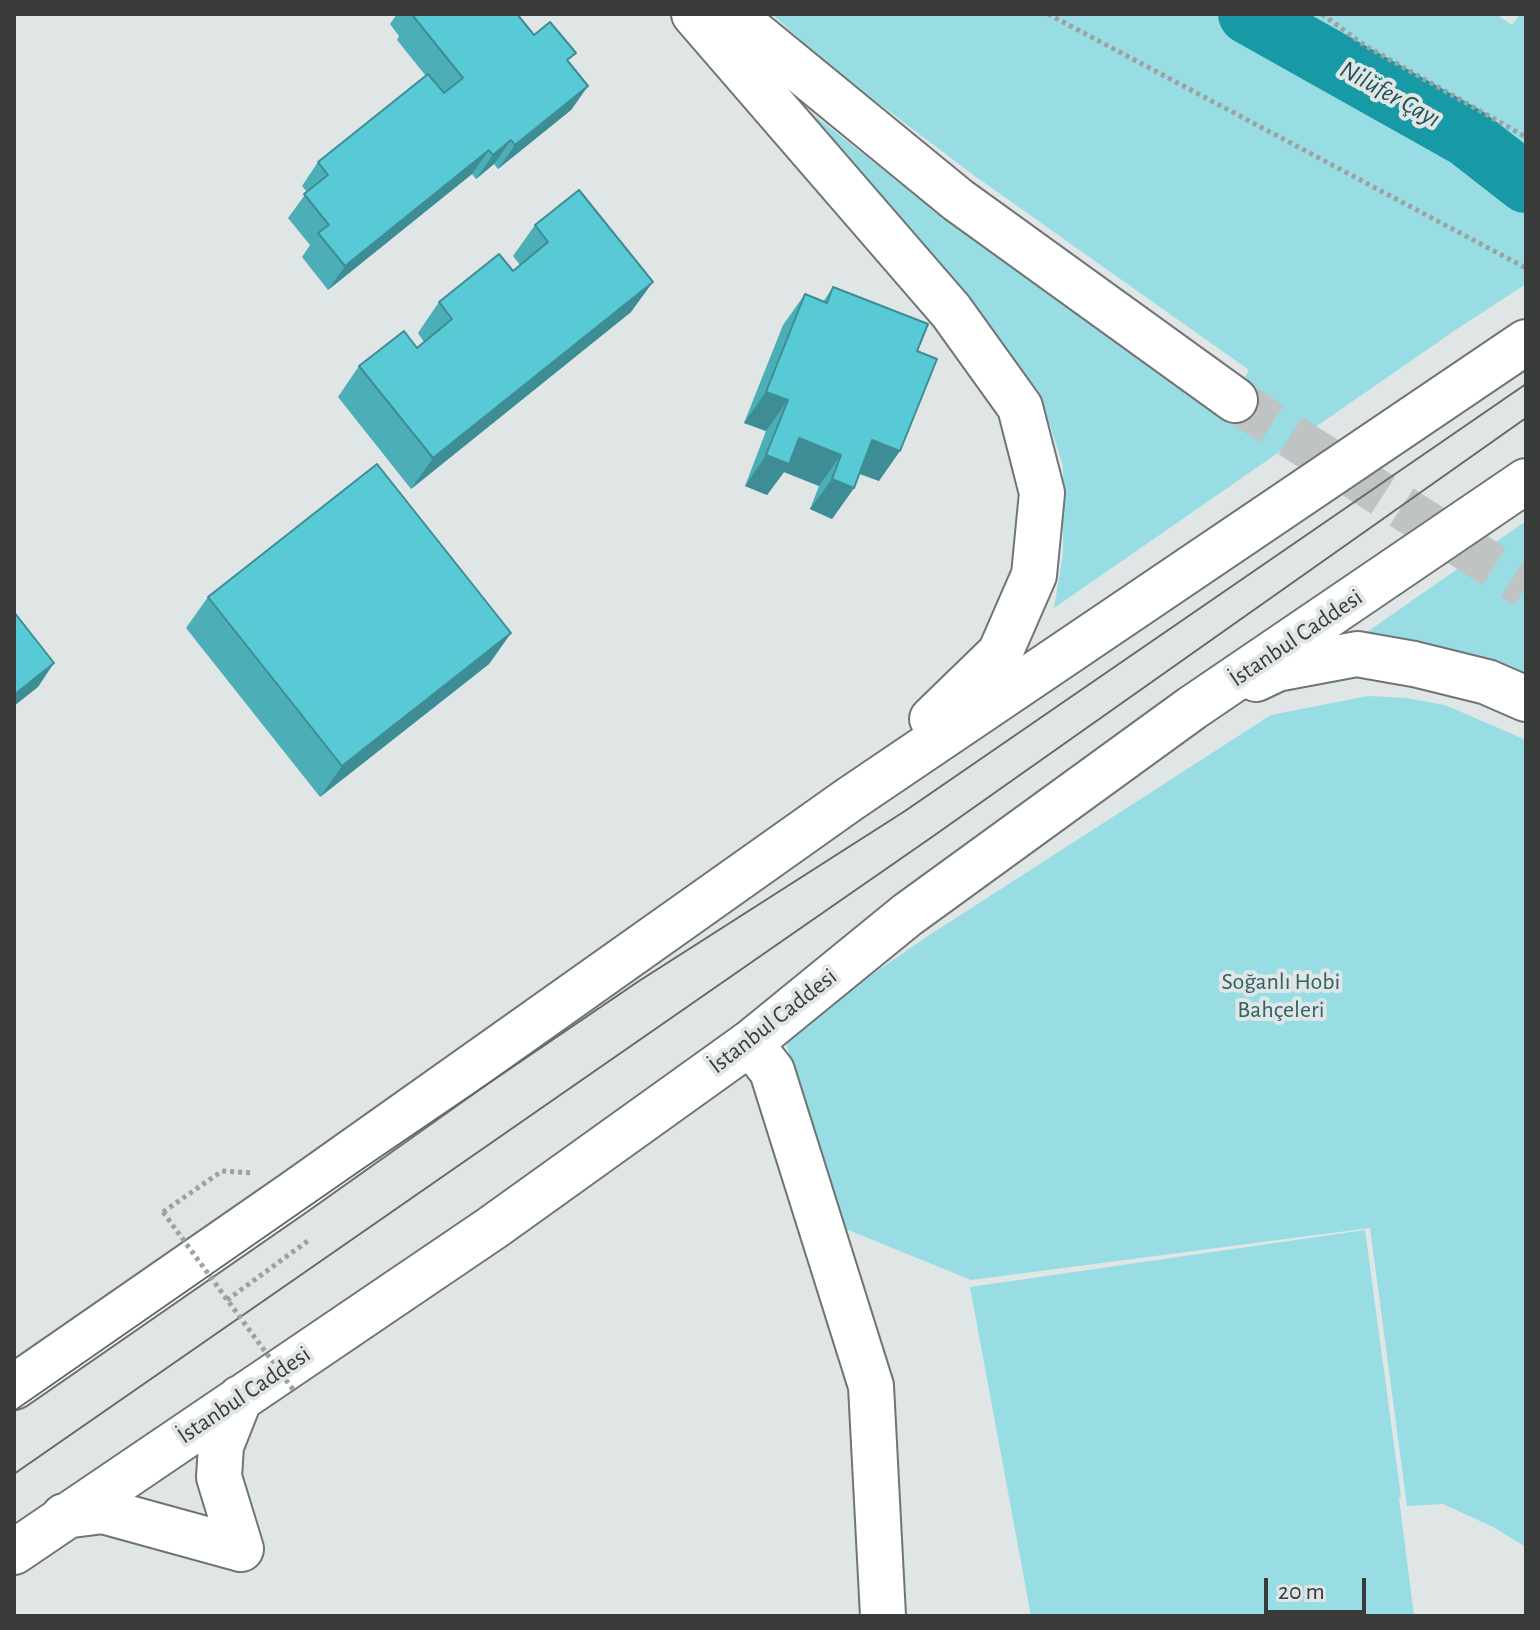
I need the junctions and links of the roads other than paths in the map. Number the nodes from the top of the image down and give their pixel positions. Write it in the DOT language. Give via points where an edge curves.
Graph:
graph roads {
  1 [pos="694,14"];
  2 [pos="731,14"];
  3 [pos="1526,342"];
  4 [pos="1235,400"];
  5 [pos="1526,481"];
  6 [pos="1526,699"];
  7 [pos="1192,708"];
  8 [pos="850,799"];
  9 [pos="750,1043"];
  10 [pos="14,1387"];
  11 [pos="240,1398"];
  12 [pos="64,1516"];
  13 [pos="14,1552"];
  14 [pos="883,1616"];
  1 -- 8 [label="main road" via="951,311 1020,407 1042,493 1034,575 1000,653"];
  2 -- 4 [label="main road" via="958,200"];
  3 -- 8 [label="main road"];
  5 -- 7 [label="main road, İstanbul Caddesi"];
  6 -- 7 [label="main road" via="1487,682 1357,654 1277,669"];
  7 -- 9 [label="main road, İstanbul Caddesi" via="907,915"];
  8 -- 10 [label="main road"];
  9 -- 11 [label="main road, İstanbul Caddesi" via="492,1228"];
  9 -- 14 [label="main road" via="772,1071 871,1386"];
  11 -- 12 [label="main road, İstanbul Caddesi"];
  11 -- 12 [label="main road" via="221,1446 219,1477 241,1549 103,1511"];
  12 -- 13 [label="main road, İstanbul Caddesi"];
}
